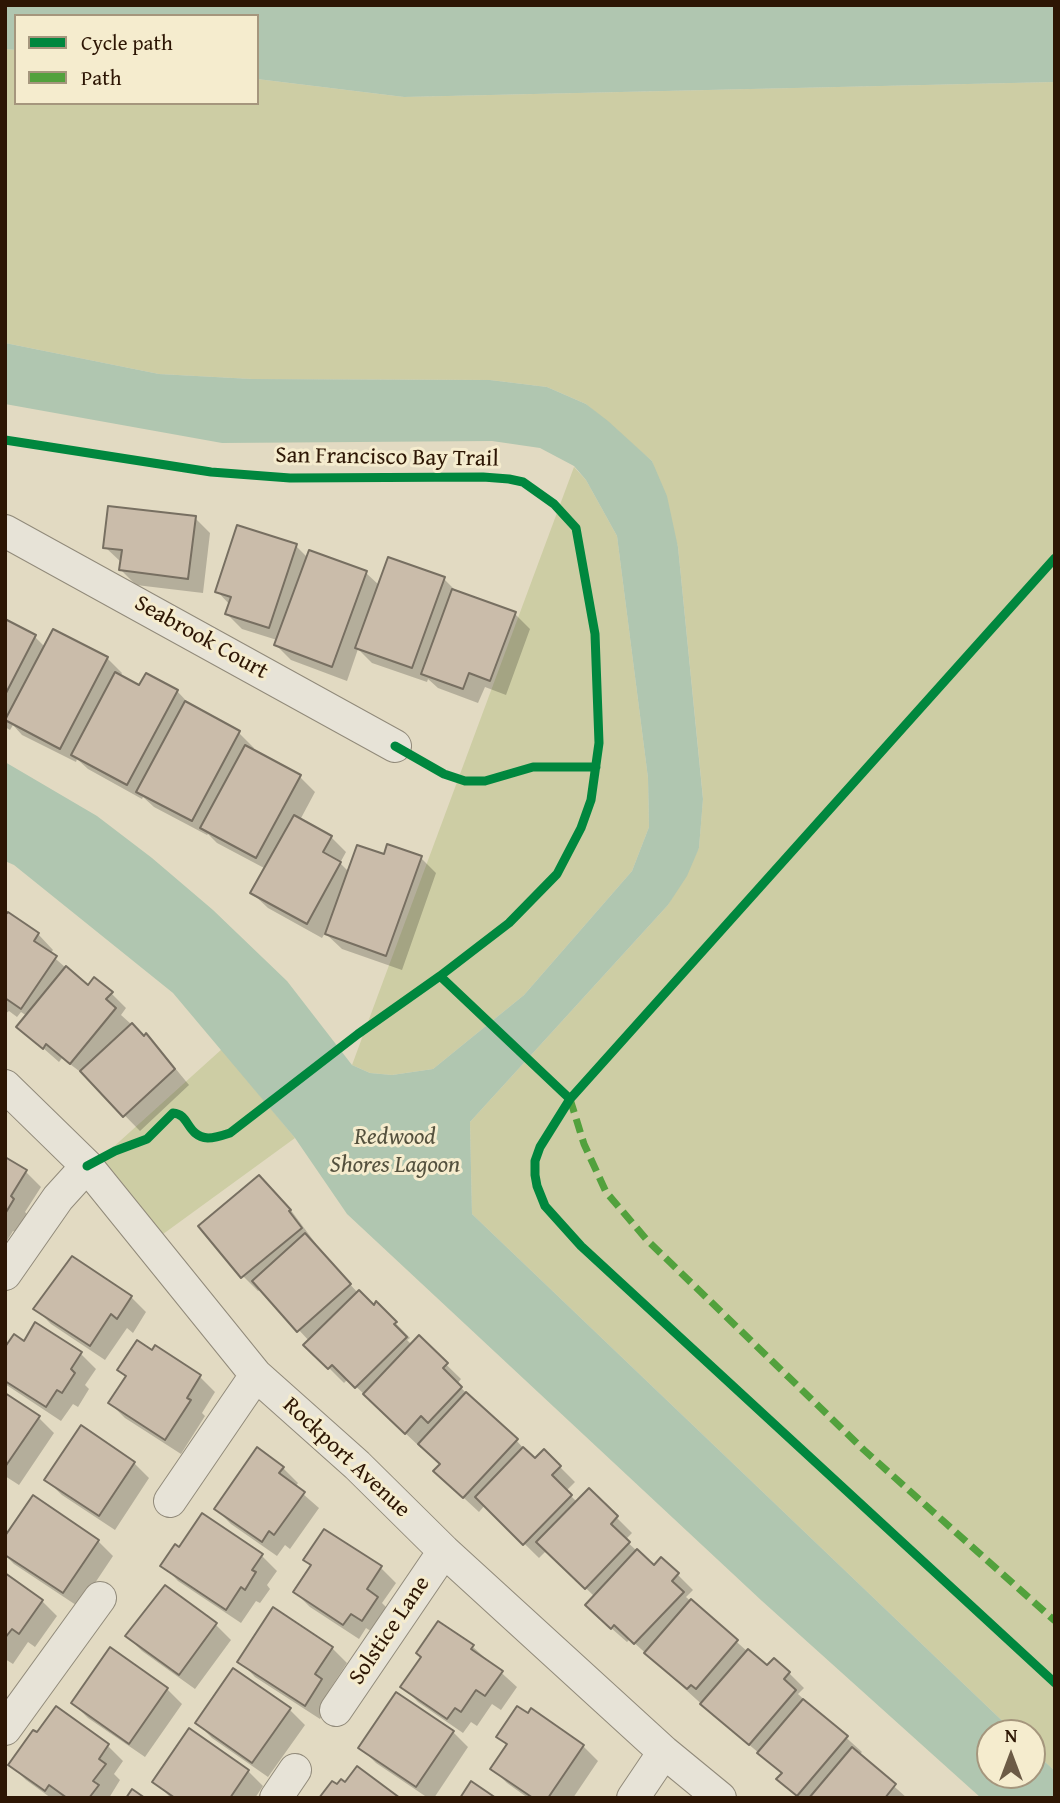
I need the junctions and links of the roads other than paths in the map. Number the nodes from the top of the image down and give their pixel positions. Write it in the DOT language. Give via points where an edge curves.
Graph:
graph roads {
  1 [pos="5,531"];
  2 [pos="396,746"];
  3 [pos="5,1086"];
  4 [pos="87,1166"];
  5 [pos="5,1274"];
  6 [pos="256,1375"];
  7 [pos="170,1501"];
  8 [pos="444,1551"];
  9 [pos="100,1598"];
  10 [pos="336,1710"];
  11 [pos="5,1729"];
  12 [pos="664,1752"];
  13 [pos="295,1770"];
  14 [pos="276,1798"];
  15 [pos="633,1798"];
  16 [pos="720,1798"];
  1 -- 2 [label="street, Seabrook Court"];
  3 -- 4 [label="street, Rockport Avenue"];
  4 -- 5 [label="street" via="58,1198"];
  4 -- 6 [label="street, Rockport Avenue"];
  6 -- 7 [label="street"];
  6 -- 8 [label="street, Rockport Avenue"];
  8 -- 10 [label="street, Solstice Lane"];
  8 -- 12 [label="street, Rockport Avenue"];
  9 -- 11 [label="street"];
  12 -- 15 [label="street"];
  12 -- 16 [label="street, Rockport Avenue"];
  13 -- 14 [label="street"];
}
